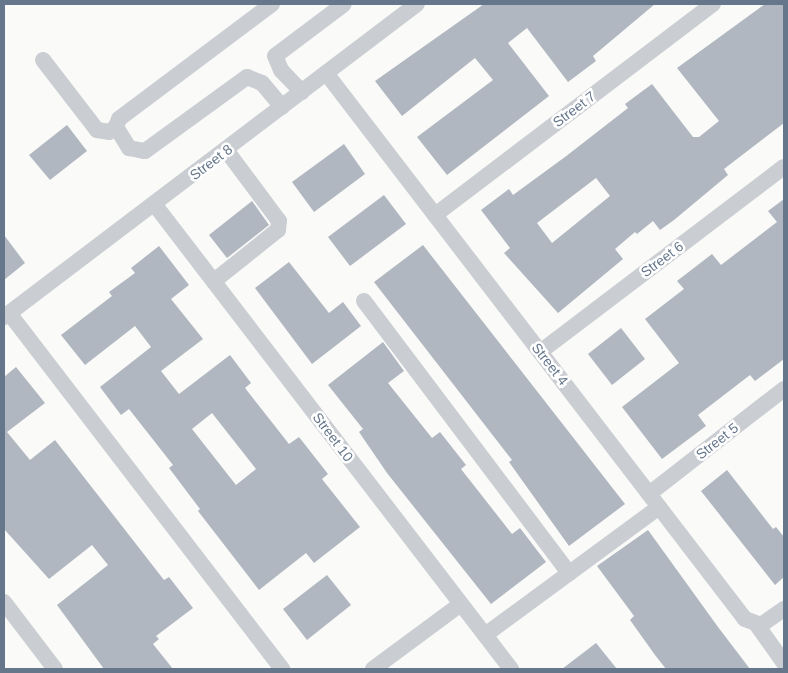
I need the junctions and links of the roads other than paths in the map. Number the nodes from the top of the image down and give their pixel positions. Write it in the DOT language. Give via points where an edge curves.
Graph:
graph roads {
  1 [pos="272,4"];
  2 [pos="344,4"];
  3 [pos="417,4"];
  4 [pos="713,4"];
  5 [pos="275,56"];
  6 [pos="42,60"];
  7 [pos="326,73"];
  8 [pos="247,77"];
  9 [pos="302,92"];
  10 [pos="282,107"];
  11 [pos="116,127"];
  12 [pos="226,150"];
  13 [pos="784,167"];
  14 [pos="155,205"];
  15 [pos="435,215"];
  16 [pos="214,281"];
  17 [pos="364,301"];
  18 [pos="6,315"];
  19 [pos="540,352"];
  20 [pos="784,389"];
  21 [pos="654,500"];
  22 [pos="569,573"];
  23 [pos="4,602"];
  24 [pos="462,604"];
  25 [pos="784,609"];
  26 [pos="757,625"];
  27 [pos="485,635"];
  28 [pos="784,661"];
  29 [pos="55,669"];
  30 [pos="282,669"];
  31 [pos="373,669"];
  32 [pos="511,669"];
  1 -- 11 [label="street" via="119,119"];
  2 -- 5 [label="street"];
  3 -- 7 [label="street, Street 8"];
  4 -- 15 [label="street, Street 7"];
  5 -- 8 [label="street"];
  5 -- 9 [label="street" via="281,70"];
  6 -- 11 [label="street" via="98,130 109,132"];
  7 -- 9 [label="street, Street 8"];
  7 -- 15 [label="street, Street 4"];
  8 -- 10 [label="street" via="262,83"];
  8 -- 11 [label="street" via="145,151 128,148"];
  9 -- 10 [label="street, Street 8"];
  10 -- 12 [label="street, Street 8"];
  12 -- 14 [label="street, Street 8"];
  12 -- 16 [label="street" via="279,221 278,230"];
  13 -- 19 [label="street, Street 6"];
  14 -- 16 [label="street, Street 10"];
  14 -- 18 [label="street, Street 8"];
  15 -- 19 [label="street, Street 4"];
  16 -- 24 [label="street, Street 10"];
  17 -- 22 [label="street"];
  18 -- 30 [label="street"];
  19 -- 21 [label="street, Street 4"];
  20 -- 21 [label="street, Street 5"];
  21 -- 22 [label="street, Street 5"];
  21 -- 26 [label="street, Street 4" via="745,619"];
  22 -- 27 [label="street, Street 5"];
  23 -- 29 [label="street"];
  24 -- 27 [label="street, Street 10"];
  24 -- 31 [label="street"];
  25 -- 26 [label="street"];
  26 -- 28 [label="street, Street 4"];
  27 -- 32 [label="street, Street 10"];
}
